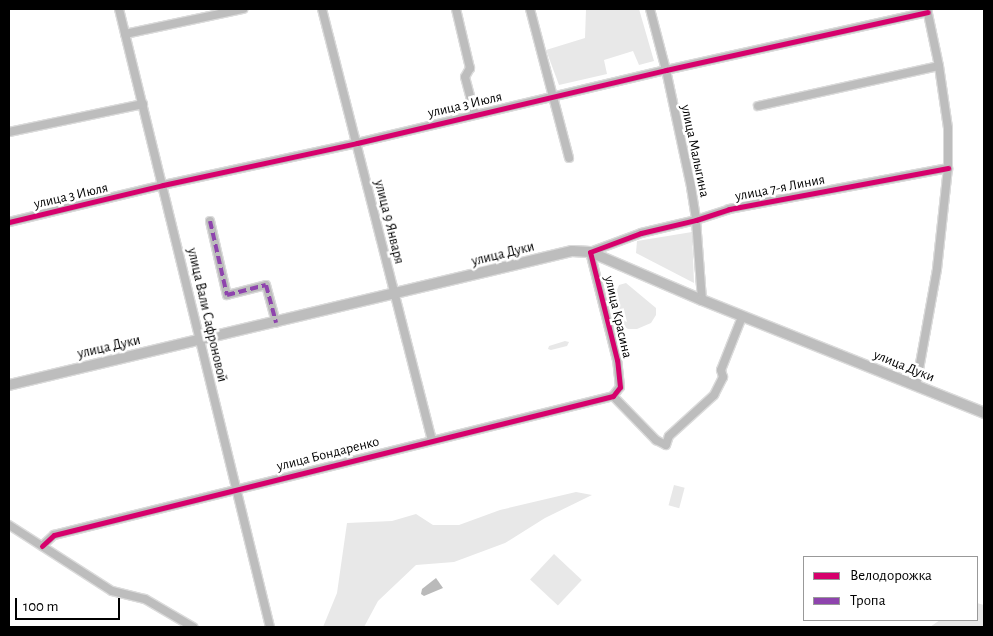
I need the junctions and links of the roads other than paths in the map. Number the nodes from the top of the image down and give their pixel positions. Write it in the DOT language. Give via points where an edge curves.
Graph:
graph roads {
  1 [pos="119,9"];
  2 [pos="243,9"];
  3 [pos="322,9"];
  4 [pos="456,9"];
  5 [pos="530,9"];
  6 [pos="650,9"];
  7 [pos="927,10"];
  8 [pos="125,34"];
  9 [pos="939,66"];
  10 [pos="666,70"];
  11 [pos="553,96"];
  12 [pos="143,104"];
  13 [pos="758,106"];
  14 [pos="474,114"];
  15 [pos="9,132"];
  16 [pos="357,143"];
  17 [pos="569,158"];
  18 [pos="948,168"];
  19 [pos="163,185"];
  20 [pos="696,220"];
  21 [pos="210,221"];
  22 [pos="9,222"];
  23 [pos="590,252"];
  24 [pos="394,294"];
  25 [pos="702,300"];
  26 [pos="742,317"];
  27 [pos="276,323"];
  28 [pos="200,340"];
  29 [pos="9,385"];
  30 [pos="916,386"];
  31 [pos="614,396"];
  32 [pos="984,413"];
  33 [pos="432,440"];
  34 [pos="235,489"];
  35 [pos="9,525"];
  36 [pos="42,546"];
  37 [pos="193,627"];
  38 [pos="270,627"];
  1 -- 8 [label="street, улица Вали Сафроновой"];
  2 -- 8 [label="street"];
  3 -- 16 [label="street, улица 9 Января"];
  4 -- 14 [label="street" via="470,68 465,77"];
  5 -- 11 [label="street"];
  6 -- 10 [label="street, улица Малыгина"];
  7 -- 9 [label="street"];
  7 -- 10 [label="street, улица 3 Июля"];
  8 -- 12 [label="street, улица Вали Сафроновой"];
  9 -- 13 [label="street"];
  9 -- 18 [label="street" via="948,128"];
  10 -- 11 [label="street, улица 3 Июля"];
  10 -- 20 [label="street, улица Малыгина"];
  11 -- 14 [label="street, улица 3 Июля"];
  11 -- 17 [label="street"];
  12 -- 15 [label="street"];
  12 -- 19 [label="street, улица Вали Сафроновой"];
  14 -- 16 [label="street, улица 3 Июля"];
  16 -- 19 [label="street, улица 3 Июля"];
  16 -- 24 [label="street, улица 9 Января"];
  18 -- 20 [label="street, улица 7-я Линия" via="728,209"];
  18 -- 30 [label="street" via="937,269"];
  19 -- 22 [label="street, улица 3 Июля"];
  19 -- 28 [label="street, улица Вали Сафроновой"];
  20 -- 23 [label="street, улица 7-я Линия" via="641,233"];
  20 -- 25 [label="street, улица Малыгина"];
  21 -- 27 [label="street" via="227,295 266,285"];
  23 -- 24 [label="main road, улица Дуки" via="572,251"];
  23 -- 25 [label="main road, улица Дуки"];
  23 -- 31 [label="street, улица Красина" via="617,360 620,387"];
  24 -- 27 [label="main road, улица Дуки"];
  24 -- 33 [label="street, улица 9 Января"];
  25 -- 26 [label="main road, улица Дуки"];
  26 -- 30 [label="main road, улица Дуки"];
  26 -- 31 [label="street" via="721,370 723,377 714,394 669,436 666,445 656,440"];
  27 -- 28 [label="main road, улица Дуки"];
  28 -- 29 [label="main road, улица Дуки"];
  28 -- 34 [label="street, улица Вали Сафроновой"];
  30 -- 32 [label="main road, улица Дуки"];
  31 -- 33 [label="street, улица Бондаренко"];
  33 -- 34 [label="street, улица Бондаренко"];
  34 -- 36 [label="street, улица Бондаренко" via="54,535"];
  34 -- 38 [label="street, улица Вали Сафроновой"];
  35 -- 36 [label="street"];
  36 -- 37 [label="street" via="112,591 145,599"];
}
